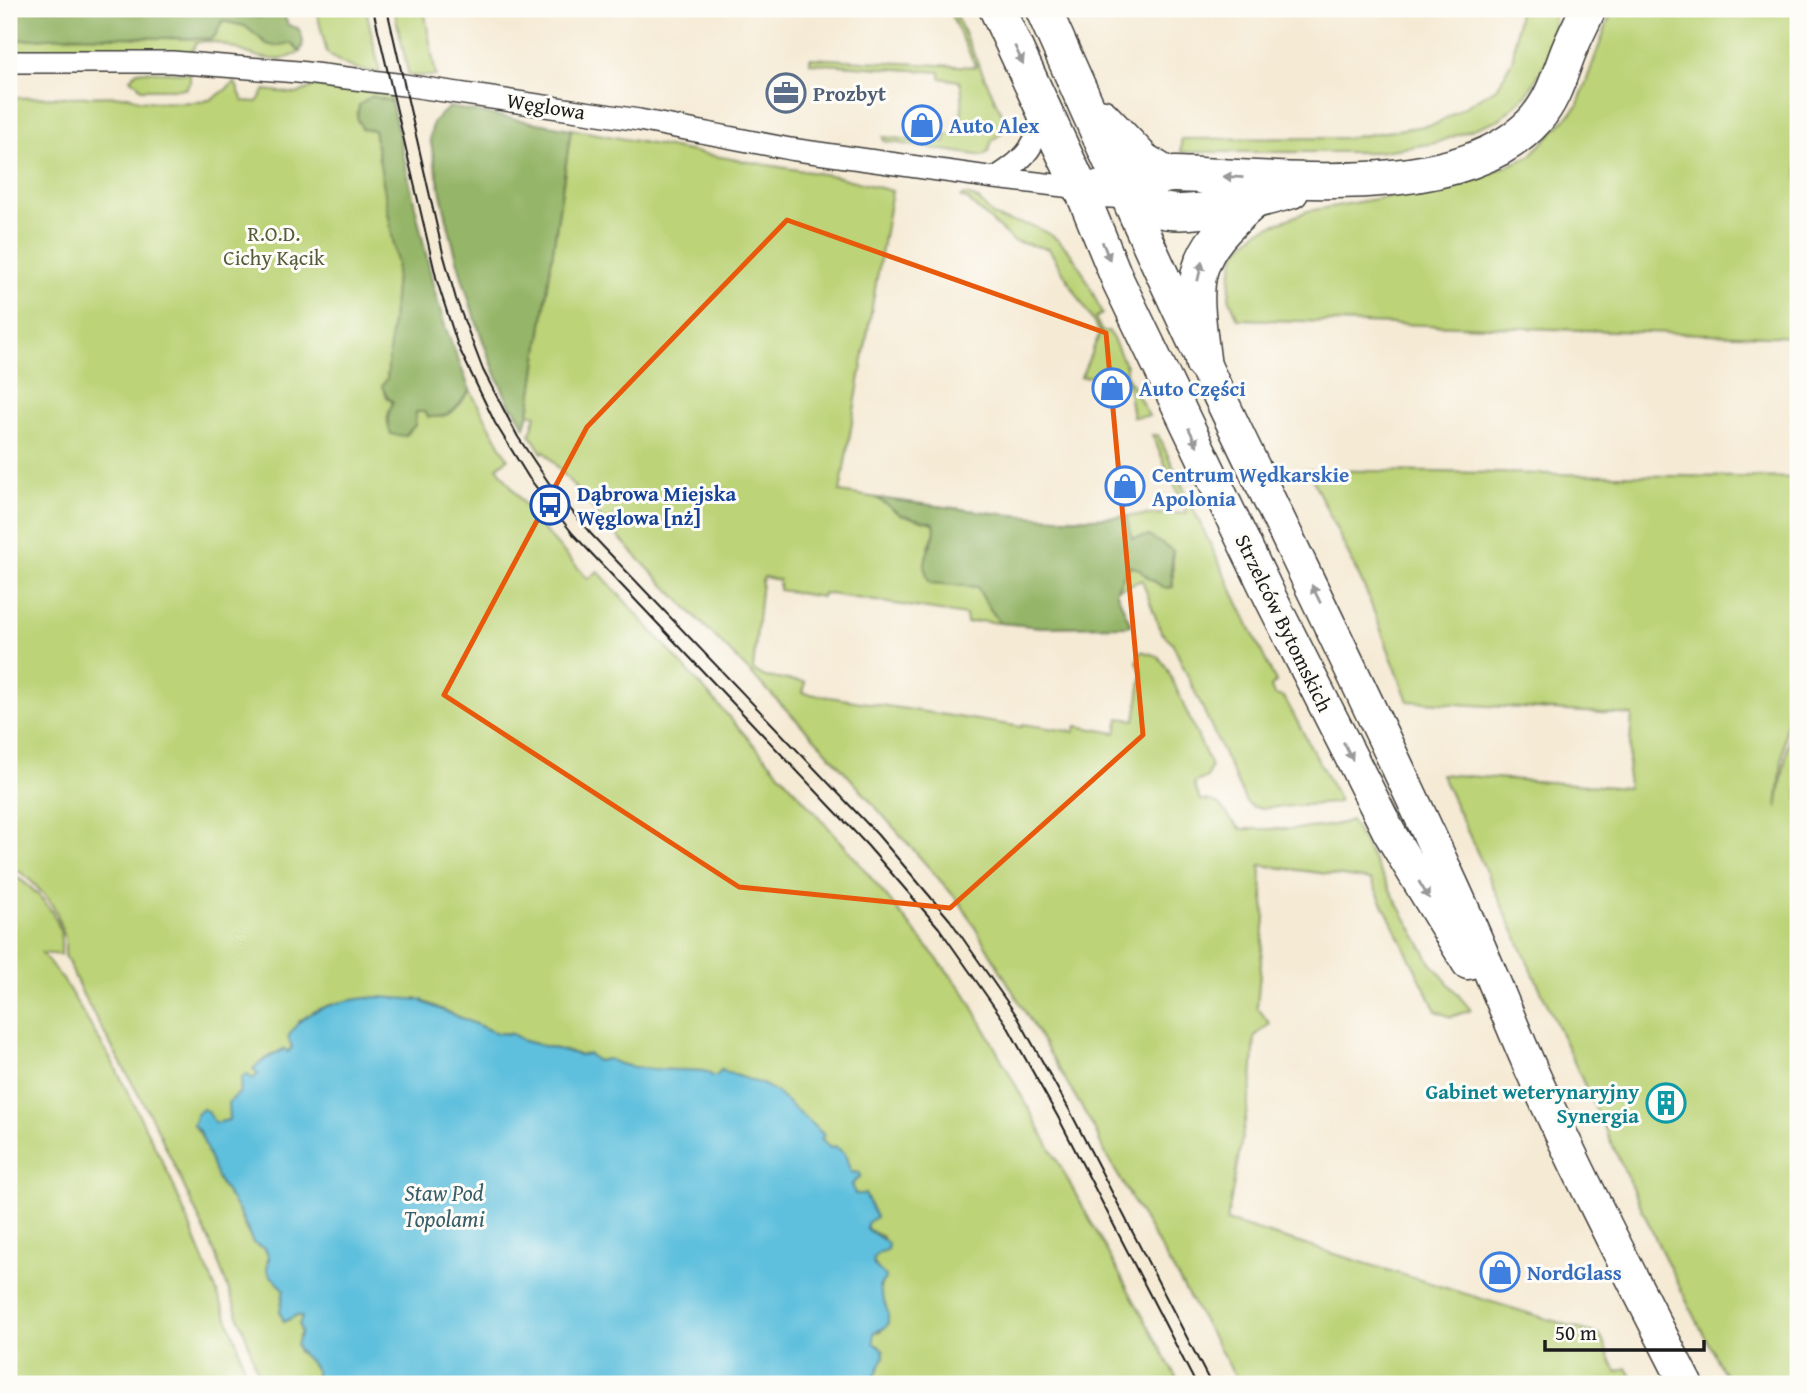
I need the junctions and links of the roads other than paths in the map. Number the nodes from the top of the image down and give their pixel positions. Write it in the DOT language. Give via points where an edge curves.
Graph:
graph roads {
  1 [pos="997,9"];
  2 [pos="1043,9"];
  3 [pos="1565,9"];
  4 [pos="1588,9"];
  5 [pos="1566,59"];
  6 [pos="9,62"];
  7 [pos="1084,97"];
  8 [pos="1041,102"];
  9 [pos="1167,175"];
  10 [pos="995,178"];
  11 [pos="1325,182"];
  12 [pos="1080,188"];
  13 [pos="1124,191"];
  14 [pos="1254,201"];
  15 [pos="1203,363"];
  16 [pos="1532,1070"];
  17 [pos="1686,1384"];
  1 -- 8 [label="main road, Strzelców Bytomskich, one-way"];
  2 -- 7 [label="main road, Strzelców Bytomskich"];
  3 -- 5 [label="main road"];
  4 -- 5 [label="main road"];
  5 -- 11 [label="main road" via="1545,107 1499,149 1455,168"];
  6 -- 10 [label="street, Węglowa" via="172,62 298,72 462,93 790,149"];
  7 -- 9 [label="main road" via="1144,161"];
  7 -- 13 [label="main road, Strzelców Bytomskich"];
  8 -- 10 [label="street" via="1034,143 1025,156"];
  8 -- 12 [label="main road, Strzelców Bytomskich"];
  11 -- 9 [label="main road, one-way"];
  9 -- 13 [label="main road"];
  10 -- 12 [label="street, Węglowa"];
  11 -- 14 [label="main road"];
  12 -- 13 [label="main road"];
  12 -- 16 [label="main road, Strzelców Bytomskich, one-way" via="1118,281 1389,832"];
  13 -- 14 [label="main road" via="1160,210 1182,212"];
  13 -- 15 [label="main road, Strzelców Bytomskich"];
  15 -- 14 [label="main road, one-way" via="1196,296 1200,265 1226,224"];
  16 -- 15 [label="main road, Strzelców Bytomskich, one-way" via="1450,880"];
  16 -- 17 [label="main road, Strzelców Bytomskich"];
}
